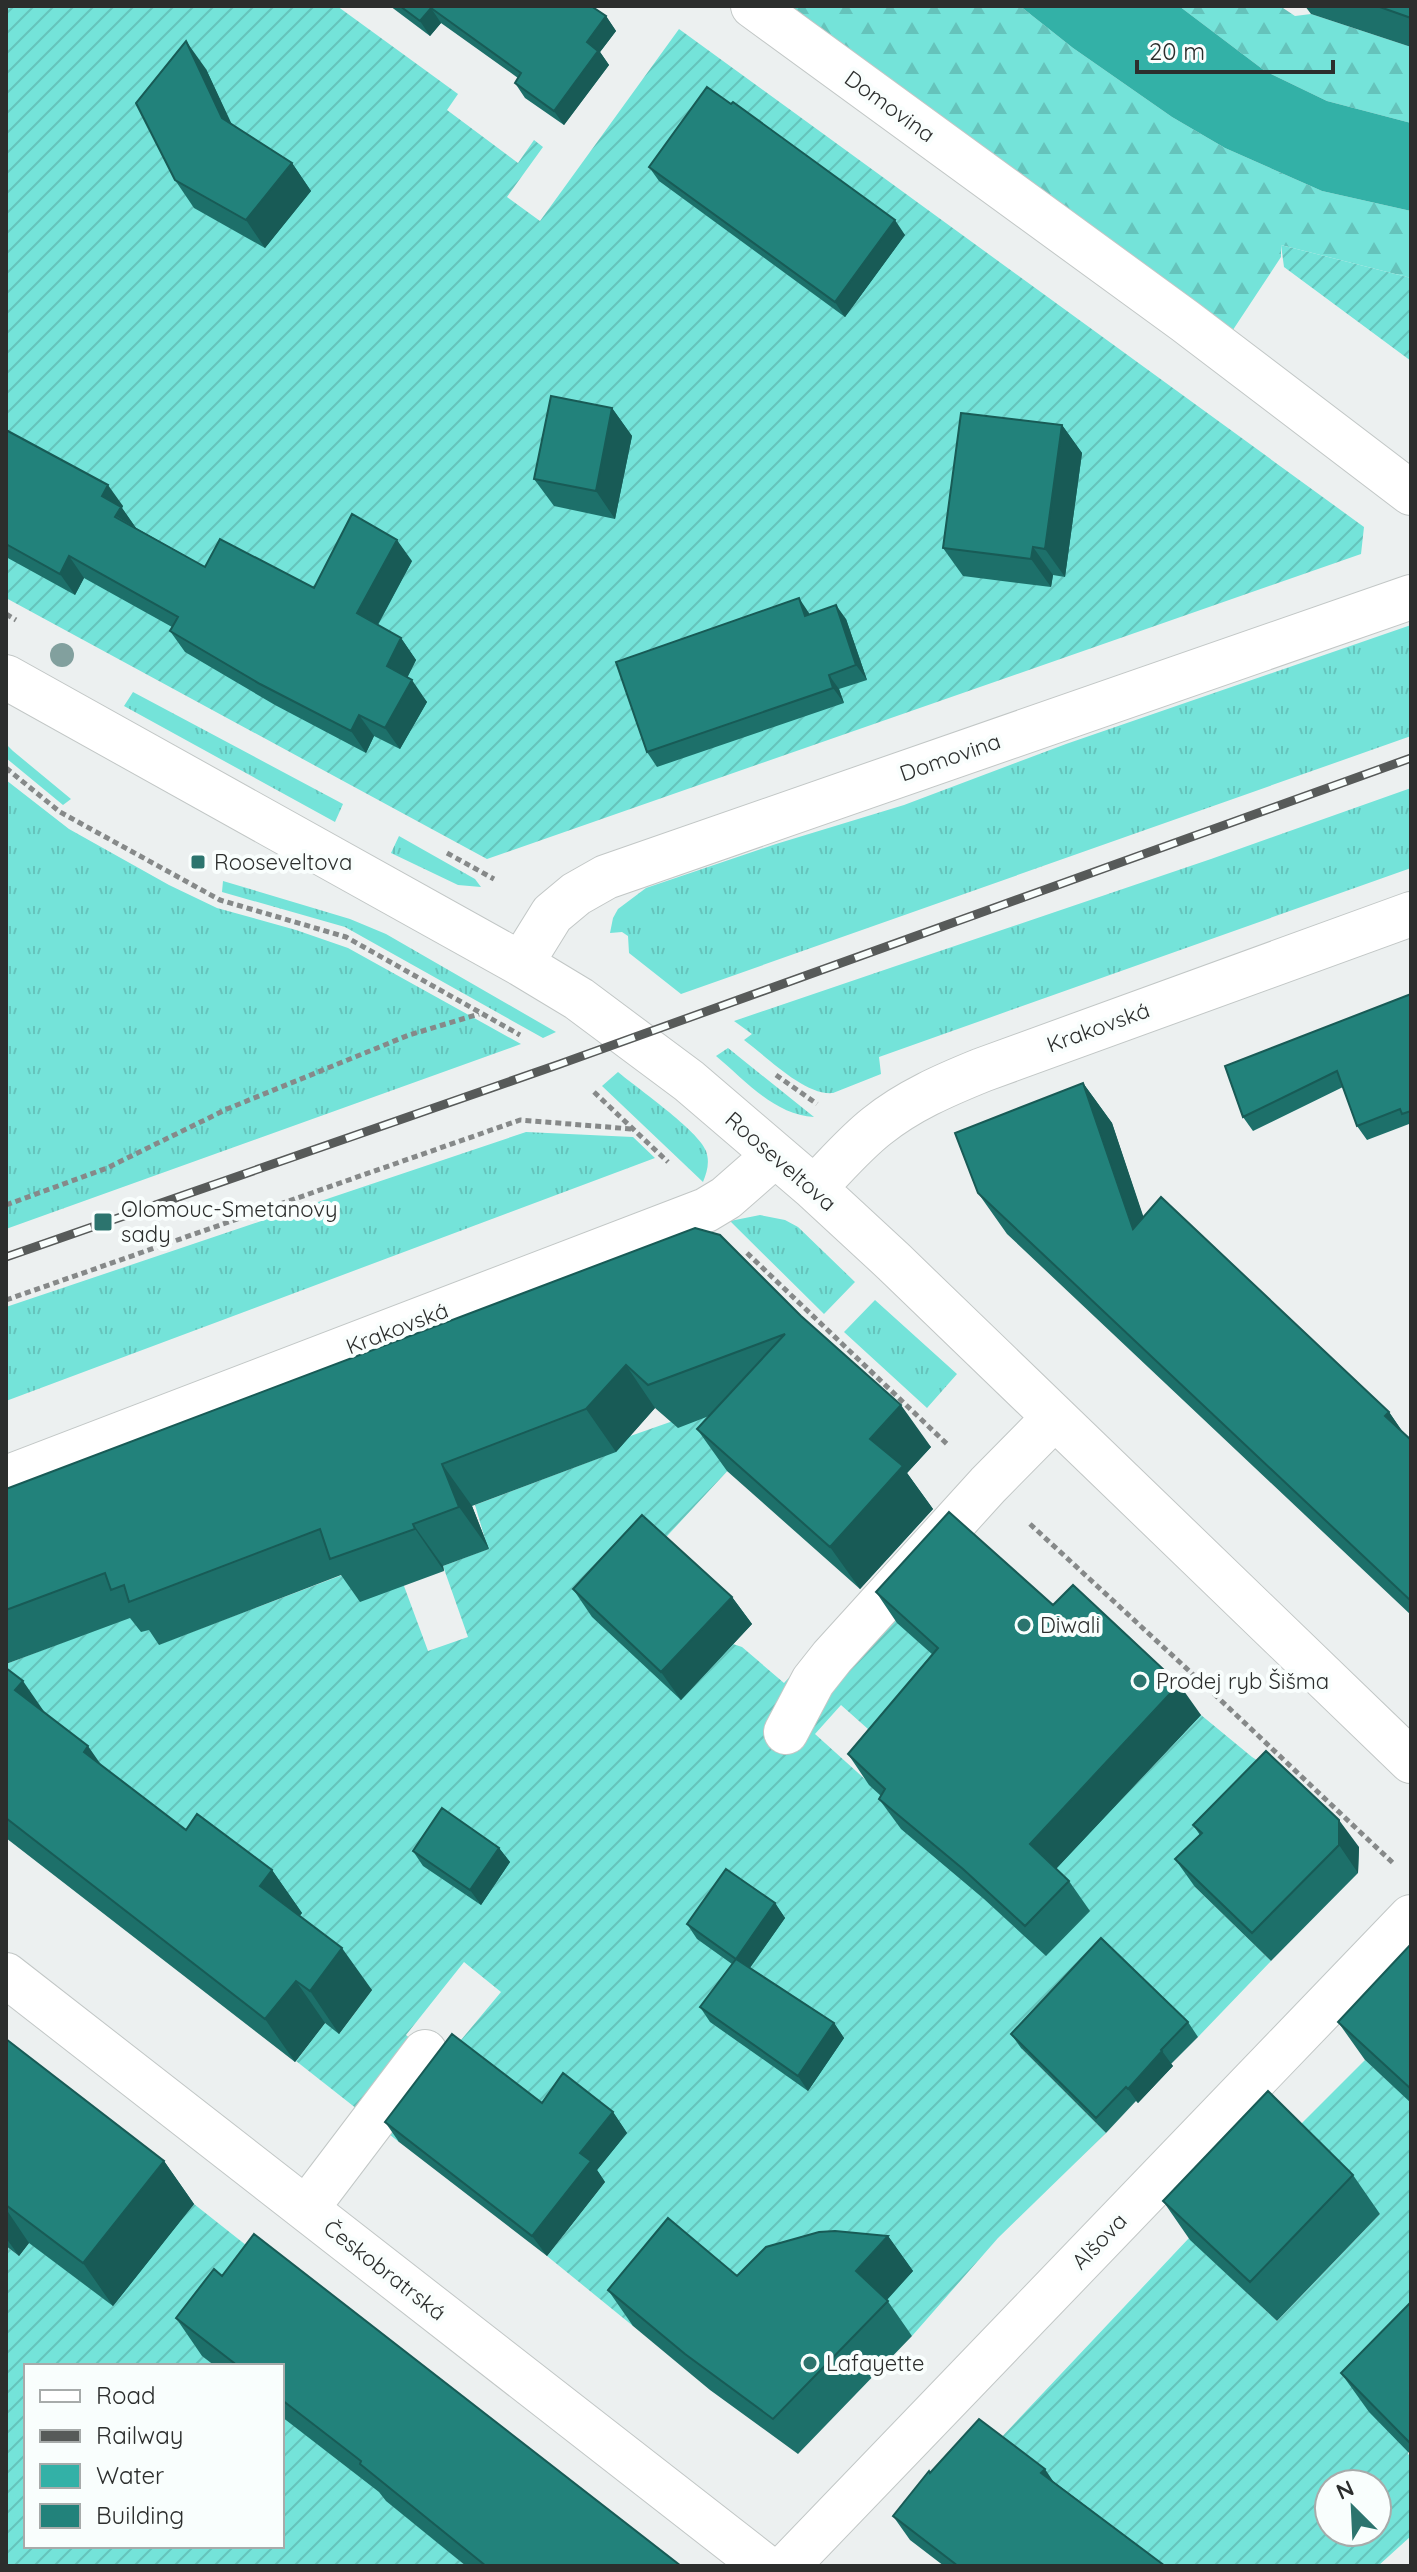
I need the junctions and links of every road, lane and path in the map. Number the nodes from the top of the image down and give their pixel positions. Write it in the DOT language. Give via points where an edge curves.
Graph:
graph roads {
  1 [pos="753,6"];
  2 [pos="1411,493"];
  3 [pos="1411,597"];
  4 [pos="6,677"];
  5 [pos="6,768"];
  6 [pos="1411,914"];
  7 [pos="521,964"];
  8 [pos="480,1013"];
  9 [pos="521,1035"];
  10 [pos="594,1092"];
  11 [pos="632,1129"];
  12 [pos="775,1155"];
  13 [pos="679,1171"];
  14 [pos="814,1188"];
  15 [pos="6,1205"];
  16 [pos="750,1256"];
  17 [pos="6,1300"];
  18 [pos="1054,1418"];
  19 [pos="6,1478"];
  20 [pos="988,1485"];
  21 [pos="786,1732"];
  22 [pos="1411,1761"];
  23 [pos="1395,1865"];
  24 [pos="1411,1917"];
  25 [pos="6,1975"];
  26 [pos="425,2052"];
  27 [pos="306,2209"];
  28 [pos="764,2566"];
  29 [pos="787,2566"];
  1 -- 2 [label="street, Domovina"];
  3 -- 7 [label="street, Domovina" via="606,877 552,914"];
  4 -- 7 [label="street, Rooseveltova"];
  5 -- 8 [label="path" via="60,812 220,900 346,937"];
  6 -- 14 [label="street, Krakovská" via="941,1087 876,1127"];
  7 -- 12 [label="street, Rooseveltova" via="632,1037"];
  8 -- 9 [label="path"];
  8 -- 15 [label="path" via="409,1035 227,1109 107,1168"];
  10 -- 11 [label="path"];
  11 -- 13 [label="path"];
  11 -- 17 [label="path" via="520,1120"];
  12 -- 14 [label="street, Rooseveltova"];
  12 -- 19 [label="street, Krakovská" via="706,1210"];
  14 -- 18 [label="street, Rooseveltova"];
  16 -- 20 [label="path"];
  18 -- 20 [label="street"];
  18 -- 22 [label="street, Rooseveltova"];
  20 -- 21 [label="street" via="832,1657"];
  20 -- 23 [label="path"];
  24 -- 29 [label="street, Alšova"];
  25 -- 27 [label="street, Českobratrská"];
  26 -- 27 [label="street"];
  27 -- 28 [label="street, Českobratrská"];
}
